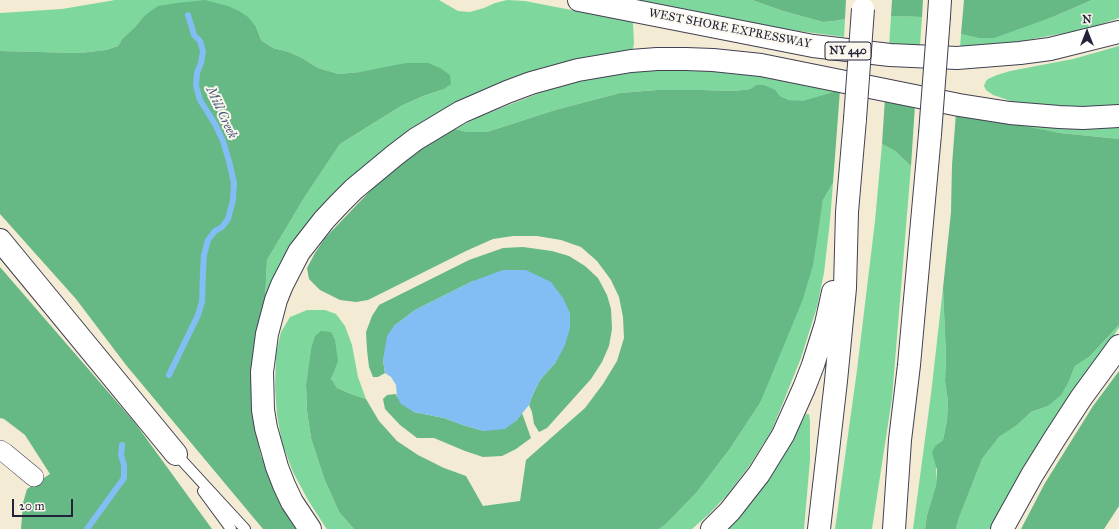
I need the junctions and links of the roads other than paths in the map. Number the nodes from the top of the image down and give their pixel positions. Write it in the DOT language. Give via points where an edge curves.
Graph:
graph roads {
  1 [pos="579,0"];
  2 [pos="863,5"];
  3 [pos="939,8"];
  4 [pos="1119,32"];
  5 [pos="1119,116"];
  6 [pos="847,212"];
  7 [pos="0,240"];
  8 [pos="1119,346"];
  9 [pos="900,440"];
  10 [pos="0,450"];
  11 [pos="176,454"];
  12 [pos="34,477"];
  13 [pos="231,529"];
  14 [pos="246,529"];
  15 [pos="310,529"];
  16 [pos="712,529"];
  17 [pos="819,529"];
  18 [pos="882,529"];
  19 [pos="894,529"];
  20 [pos="1002,529"];
  1 -- 4 [label="highway, WEST SHORE EXPRESSWAY / NY 440" via="813,46 890,56 957,58 1020,53"];
  2 -- 6 [label="highway, bridge"];
  3 -- 9 [label="highway, bridge" via="930,134"];
  5 -- 15 [label="highway" via="1089,118 1010,113 761,65 686,58 631,61 578,70 531,83 461,112 416,139 338,204 300,252 276,300 267,334 262,372 263,410 284,485"];
  6 -- 16 [label="highway" via="829,313 804,388 783,435 759,474"];
  6 -- 17 [label="highway" via="840,350"];
  7 -- 11 [label="highway"];
  8 -- 20 [label="highway" via="1055,438"];
  9 -- 18 [label="highway"];
  9 -- 19 [label="highway"];
  10 -- 12 [label="street"];
  11 -- 13 [label="lane"];
  11 -- 14 [label="lane"];
}
